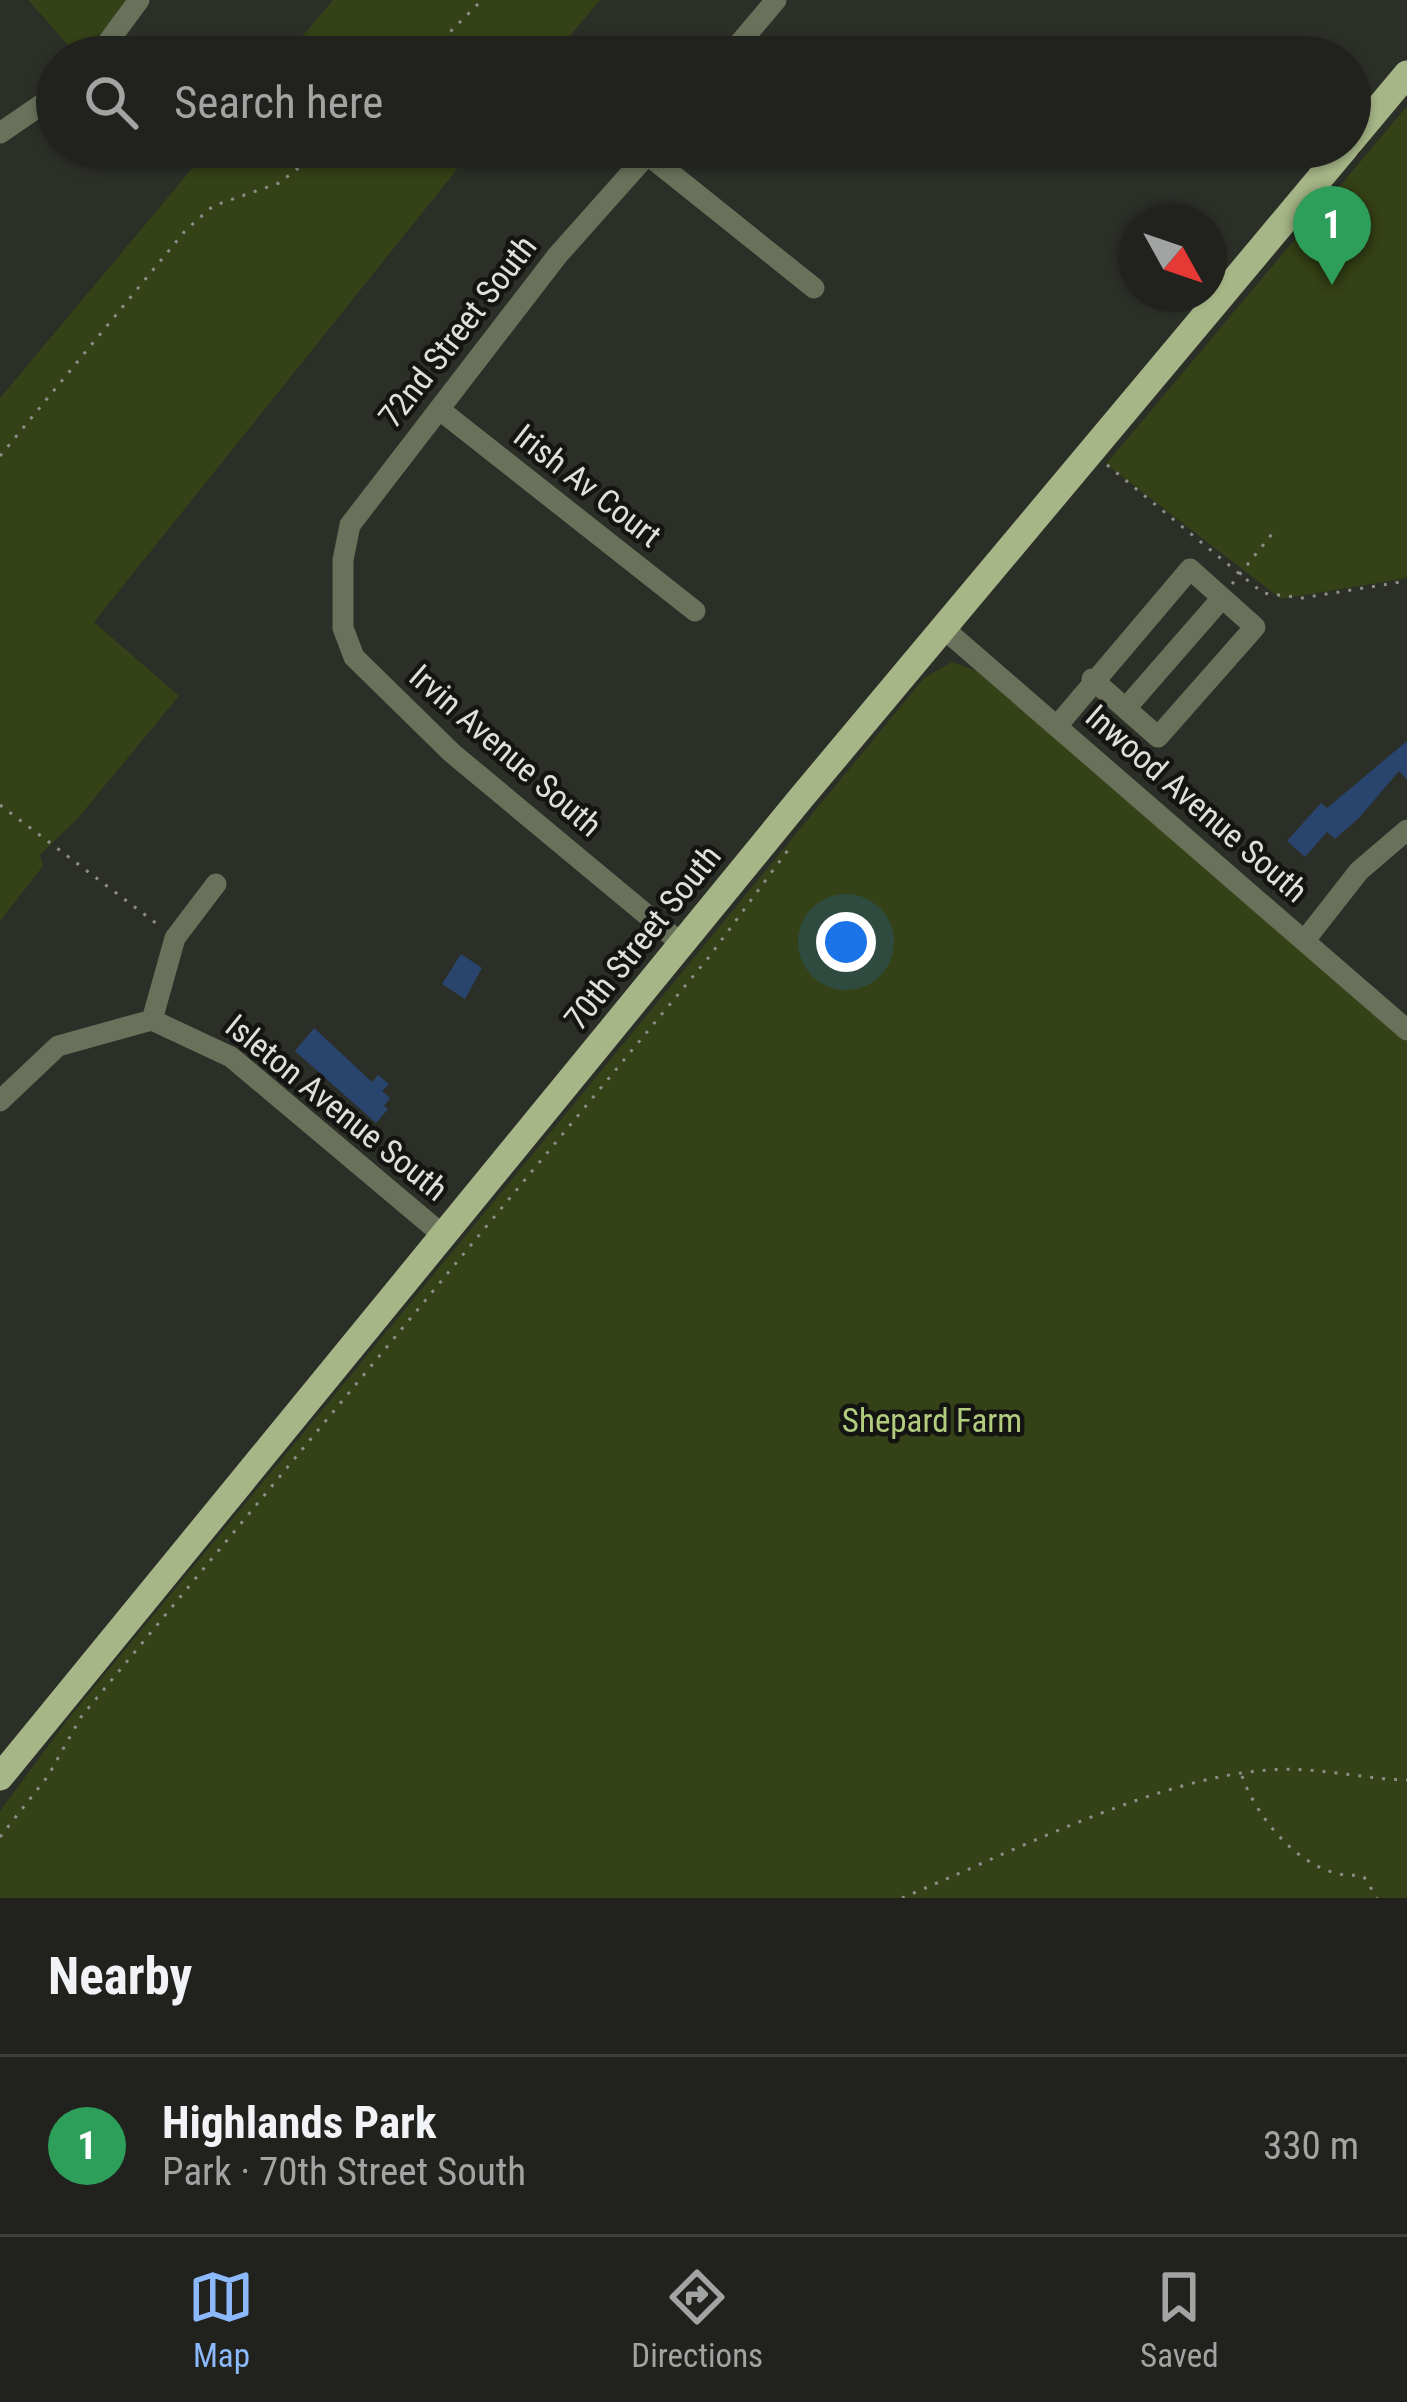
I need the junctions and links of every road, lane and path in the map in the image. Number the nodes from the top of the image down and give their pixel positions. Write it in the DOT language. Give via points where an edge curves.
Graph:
graph roads {
  1 [pos="140,0"];
  2 [pos="482,0"];
  3 [pos="776,0"];
  4 [pos="113,36"];
  5 [pos="446,36"];
  6 [pos="746,36"];
  7 [pos="1407,74"];
  8 [pos="36,108"];
  9 [pos="1371,117"];
  10 [pos="0,133"];
  11 [pos="636,168"];
  12 [pos="671,168"];
  13 [pos="1328,168"];
  14 [pos="300,169"];
  15 [pos="814,288"];
  16 [pos="440,410"];
  17 [pos="0,456"];
  18 [pos="1106,464"];
  19 [pos="1272,534"];
  20 [pos="343,573"];
  21 [pos="1240,574"];
  22 [pos="1407,580"];
  23 [pos="1222,598"];
  24 [pos="695,611"];
  25 [pos="944,628"];
  26 [pos="1092,679"];
  27 [pos="1126,708"];
  28 [pos="1057,726"];
  29 [pos="0,805"];
  30 [pos="1407,830"];
  31 [pos="796,839"];
  32 [pos="216,884"];
  33 [pos="175,938"];
  34 [pos="1305,940"];
  35 [pos="683,945"];
  36 [pos="152,1020"];
  37 [pos="1407,1030"];
  38 [pos="0,1101"];
  39 [pos="444,1236"];
  40 [pos="1241,1774"];
  41 [pos="0,1777"];
  42 [pos="1407,1780"];
  43 [pos="0,1837"];
  44 [pos="902,1898"];
  45 [pos="1377,1898"];
  1 -- 4 [label="street"];
  2 -- 5 [label="path"];
  3 -- 6 [label="street"];
  7 -- 9 [label="main road, 70th Street South"];
  8 -- 10 [label="street"];
  11 -- 16 [label="street, 72nd Street South"];
  12 -- 15 [label="street"];
  13 -- 25 [label="main road, 70th Street South"];
  14 -- 17 [label="path" via="213,206 185,230"];
  16 -- 20 [label="street, 72nd Street South" via="350,525"];
  16 -- 24 [label="street, Irish Av Court"];
  18 -- 21 [label="path"];
  19 -- 21 [label="path"];
  20 -- 35 [label="street, Irvin Avenue South" via="343,628 354,658 452,753"];
  21 -- 22 [label="path" via="1281,599"];
  21 -- 23 [label="path"];
  23 -- 26 [label="street" via="1190,569"];
  23 -- 27 [label="street"];
  23 -- 27 [label="street" via="1255,628 1158,737"];
  25 -- 28 [label="street, Inwood Avenue South"];
  25 -- 35 [label="main road, 70th Street South"];
  26 -- 27 [label="street"];
  26 -- 28 [label="street"];
  28 -- 34 [label="street, Inwood Avenue South"];
  29 -- 33 [label="path"];
  30 -- 34 [label="street" via="1359,871"];
  31 -- 43 [label="path" via="695,974 81,1717 49,1776"];
  32 -- 33 [label="street"];
  33 -- 36 [label="street"];
  34 -- 37 [label="street, Inwood Avenue South"];
  35 -- 39 [label="main road, 70th Street South"];
  36 -- 38 [label="street" via="58,1046"];
  36 -- 39 [label="street, Isleton Avenue South" via="231,1057"];
  39 -- 41 [label="main road, 70th Street South"];
  40 -- 42 [label="path" via="1292,1769"];
  40 -- 44 [label="path" via="1098,1818"];
  40 -- 45 [label="path" via="1276,1832 1327,1870 1367,1880"];
}
